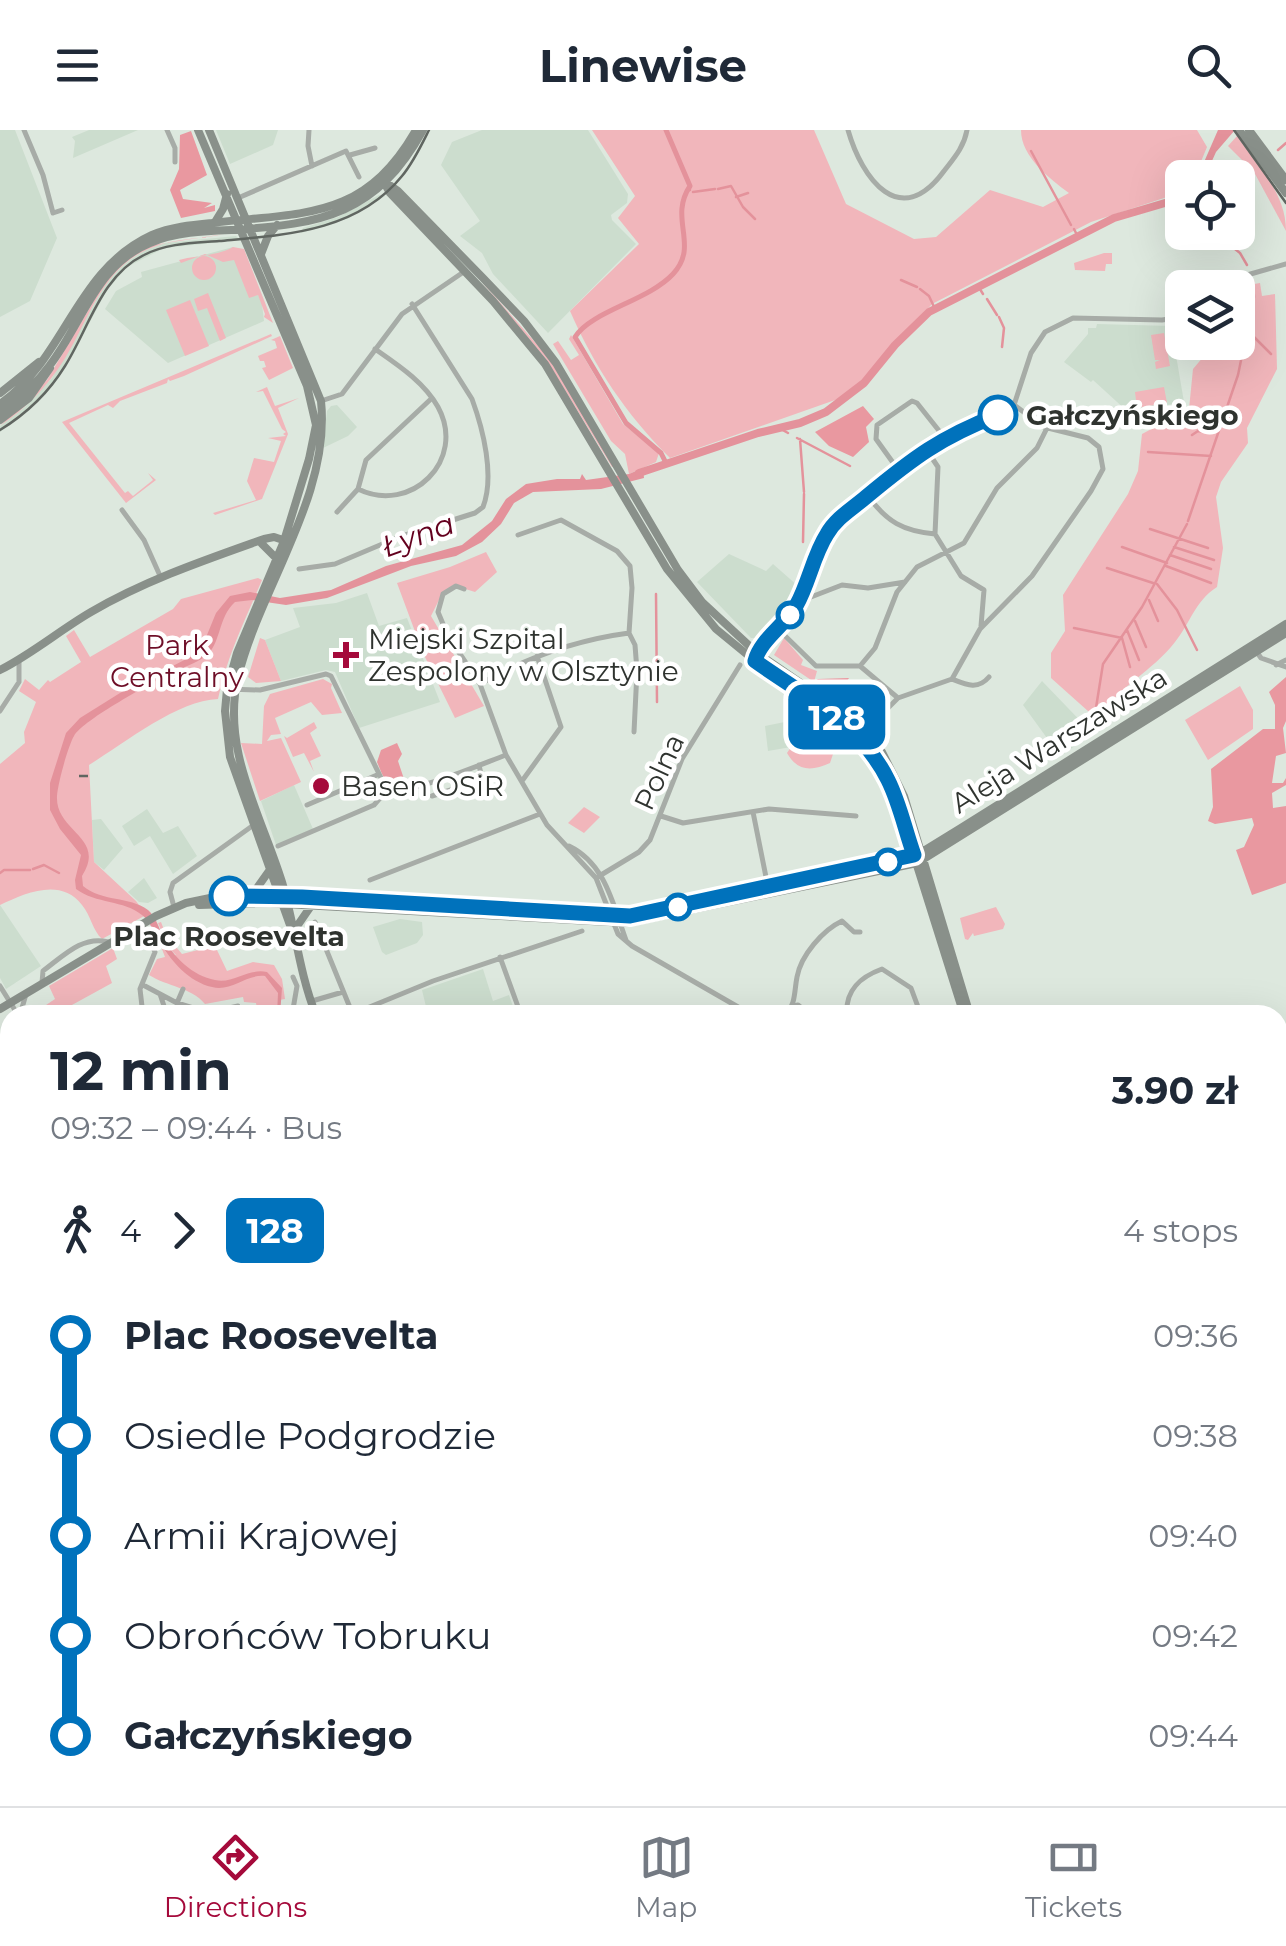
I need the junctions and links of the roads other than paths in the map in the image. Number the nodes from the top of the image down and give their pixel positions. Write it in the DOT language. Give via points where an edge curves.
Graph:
graph roads {
  1 [pos="24,130"];
  2 [pos="167,130"];
  3 [pos="198,130"];
  4 [pos="209,130"];
  5 [pos="309,130"];
  6 [pos="420,130"];
  7 [pos="848,130"];
  8 [pos="967,130"];
  9 [pos="1240,130"];
  10 [pos="1249,130"];
  11 [pos="375,148"];
  12 [pos="350,155"];
  13 [pos="174,162"];
  14 [pos="312,166"];
  15 [pos="359,178"];
  16 [pos="1286,180"];
  17 [pos="383,181"];
  18 [pos="373,193"];
  19 [pos="1286,193"];
  20 [pos="226,194"];
  21 [pos="390,194"];
  22 [pos="238,198"];
  23 [pos="62,210"];
  24 [pos="214,222"];
  25 [pos="244,224"];
  26 [pos="277,226"];
  27 [pos="262,254"];
  28 [pos="1286,264"];
  29 [pos="465,271"];
  30 [pos="1255,272"];
  31 [pos="412,304"];
  32 [pos="1165,320"];
  33 [pos="375,349"];
  34 [pos="49,361"];
  35 [pos="304,368"];
  36 [pos="0,393"];
  37 [pos="432,398"];
  38 [pos="317,402"];
  39 [pos="1014,405"];
  40 [pos="0,408"];
  41 [pos="0,420"];
  42 [pos="1047,428"];
  43 [pos="944,437"];
  44 [pos="926,449"];
  45 [pos="613,467"];
  46 [pos="899,470"];
  47 [pos="358,489"];
  48 [pos="868,496"];
  49 [pos="122,510"];
  50 [pos="337,512"];
  51 [pos="935,534"];
  52 [pos="518,535"];
  53 [pos="287,542"];
  54 [pos="251,544"];
  55 [pos="262,544"];
  56 [pos="947,553"];
  57 [pos="277,559"];
  58 [pos="298,569"];
  59 [pos="162,578"];
  60 [pos="905,582"];
  61 [pos="271,583"];
  62 [pos="892,585"];
  63 [pos="464,589"];
  64 [pos="896,592"];
  65 [pos="798,602"];
  66 [pos="1286,624"];
  67 [pos="980,628"];
  68 [pos="779,630"];
  69 [pos="630,633"];
  70 [pos="1286,633"];
  71 [pos="1254,648"];
  72 [pos="537,656"];
  73 [pos="758,657"];
  74 [pos="1286,660"];
  75 [pos="19,662"];
  76 [pos="740,665"];
  77 [pos="860,666"];
  78 [pos="1276,666"];
  79 [pos="1285,668"];
  80 [pos="1,670"];
  81 [pos="989,676"];
  82 [pos="952,679"];
  83 [pos="480,684"];
  84 [pos="231,690"];
  85 [pos="898,698"];
  86 [pos="0,711"];
  87 [pos="873,723"];
  88 [pos="859,726"];
  89 [pos="634,732"];
  90 [pos="870,738"];
  91 [pos="506,755"];
  92 [pos="479,765"];
  93 [pos="377,775"];
  94 [pos="522,781"];
  95 [pos="387,790"];
  96 [pos="432,796"];
  97 [pos="307,805"];
  98 [pos="753,812"];
  99 [pos="540,814"];
  100 [pos="661,816"];
  101 [pos="856,816"];
  102 [pos="256,823"];
  103 [pos="278,846"];
  104 [pos="919,857"];
  105 [pos="268,871"];
  106 [pos="599,876"];
  107 [pos="370,880"];
  108 [pos="768,887"];
  109 [pos="252,895"];
  110 [pos="282,900"];
  111 [pos="605,901"];
  112 [pos="178,906"];
  113 [pos="311,906"];
  114 [pos="413,907"];
  115 [pos="596,914"];
  116 [pos="616,920"];
  117 [pos="315,922"];
  118 [pos="143,923"];
  119 [pos="633,923"];
  120 [pos="582,931"];
  121 [pos="293,932"];
  122 [pos="860,932"];
  123 [pos="626,940"];
  124 [pos="500,957"];
  125 [pos="293,977"];
  126 [pos="308,984"];
  127 [pos="0,986"];
  128 [pos="145,986"];
  129 [pos="297,986"];
  130 [pos="183,988"];
  131 [pos="343,992"];
  132 [pos="26,993"];
  133 [pos="160,994"];
  134 [pos="311,1001"];
  135 [pos="11,1002"];
  136 [pos="181,1004"];
  137 [pos="6,1005"];
  138 [pos="13,1005"];
  139 [pos="22,1005"];
  140 [pos="142,1005"];
  141 [pos="163,1005"];
  142 [pos="294,1005"];
  143 [pos="312,1005"];
  144 [pos="348,1005"];
  145 [pos="378,1005"];
  146 [pos="518,1005"];
  147 [pos="735,1005"];
  148 [pos="792,1005"];
  149 [pos="846,1005"];
  150 [pos="917,1005"];
  151 [pos="964,1005"];
  1 -- 23 [label="street" via="53,213"];
  2 -- 13 [label="street"];
  3 -- 20 [label="street"];
  4 -- 22 [label="street"];
  5 -- 14 [label="street"];
  6 -- 17 [label="street" via="403,164"];
  7 -- 8 [label="street" via="868,178 905,197 933,185 963,146"];
  9 -- 19 [label="street"];
  10 -- 16 [label="street"];
  11 -- 12 [label="street"];
  12 -- 14 [label="street"];
  12 -- 15 [label="street"];
  14 -- 22 [label="street"];
  17 -- 18 [label="street"];
  17 -- 21 [label="street"];
  17 -- 25 [label="street" via="333,206"];
  17 -- 45 [label="street" via="524,322 556,363"];
  18 -- 21 [label="street"];
  18 -- 26 [label="street" via="330,216"];
  20 -- 24 [label="street"];
  20 -- 25 [label="street"];
  21 -- 29 [label="street"];
  22 -- 25 [label="street"];
  24 -- 25 [label="street"];
  24 -- 34 [label="street" via="161,232 118,255 89,287"];
  25 -- 26 [label="street"];
  25 -- 27 [label="street"];
  25 -- 34 [label="street" via="172,236 128,254 100,281"];
  25 -- 35 [label="street"];
  26 -- 27 [label="street"];
  27 -- 35 [label="street"];
  28 -- 30 [label="street"];
  29 -- 31 [label="street"];
  29 -- 45 [label="street" via="545,364"];
  31 -- 33 [label="street"];
  31 -- 58 [label="street" via="478,414 486,469 483,507 335,564"];
  32 -- 39 [label="street" via="1058,323 1035,344"];
  33 -- 37 [label="street"];
  33 -- 38 [label="street" via="342,394"];
  34 -- 36 [label="street"];
  34 -- 40 [label="street" via="30,388"];
  34 -- 41 [label="street" via="50,372 38,388"];
  35 -- 38 [label="street"];
  37 -- 47 [label="street" via="366,460"];
  37 -- 47 [label="street" via="446,439 438,469 416,490 396,496"];
  38 -- 53 [label="street" via="317,452"];
  39 -- 42 [label="street"];
  39 -- 43 [label="street"];
  42 -- 56 [label="street" via="964,543"];
  42 -- 67 [label="street" via="1088,438 1099,447 1103,469 1032,576"];
  43 -- 44 [label="street"];
  43 -- 46 [label="street" via="912,401 877,426"];
  44 -- 46 [label="street"];
  44 -- 51 [label="street" via="938,467"];
  45 -- 73 [label="street" via="687,583"];
  46 -- 48 [label="street"];
  47 -- 50 [label="street"];
  48 -- 51 [label="street" via="909,532"];
  48 -- 65 [label="street" via="826,536"];
  49 -- 59 [label="street"];
  51 -- 56 [label="street"];
  52 -- 69 [label="street" via="561,520 622,555 632,577"];
  53 -- 54 [label="street" via="274,537"];
  53 -- 55 [label="street"];
  53 -- 57 [label="street"];
  53 -- 61 [label="street"];
  54 -- 55 [label="street"];
  54 -- 59 [label="street"];
  55 -- 57 [label="street"];
  56 -- 60 [label="street" via="917,567"];
  56 -- 67 [label="street" via="961,576 984,590"];
  57 -- 61 [label="street"];
  59 -- 75 [label="street" via="93,611"];
  60 -- 62 [label="street"];
  60 -- 64 [label="street"];
  61 -- 84 [label="street" via="237,653"];
  62 -- 64 [label="street"];
  62 -- 65 [label="street" via="842,585"];
  63 -- 83 [label="street" via="445,592 438,612"];
  64 -- 77 [label="street"];
  65 -- 68 [label="street"];
  66 -- 71 [label="street, Aleja Warszawska"];
  67 -- 82 [label="street"];
  68 -- 73 [label="street"];
  68 -- 77 [label="street" via="816,666"];
  69 -- 72 [label="street"];
  69 -- 89 [label="street"];
  70 -- 71 [label="street, Aleja Warszawska"];
  71 -- 78 [label="street"];
  71 -- 104 [label="street, Aleja Warszawska"];
  72 -- 83 [label="street"];
  72 -- 94 [label="street" via="561,727"];
  73 -- 88 [label="street"];
  73 -- 104 [label="street" via="867,748 885,774"];
  74 -- 78 [label="street"];
  75 -- 80 [label="street"];
  75 -- 86 [label="street" via="21,677"];
  76 -- 100 [label="street, Polna" via="682,759"];
  77 -- 85 [label="street"];
  78 -- 79 [label="street"];
  81 -- 82 [label="street" via="972,686"];
  82 -- 85 [label="street"];
  83 -- 91 [label="street"];
  84 -- 93 [label="street" via="331,676"];
  84 -- 102 [label="street" via="230,757"];
  85 -- 87 [label="street"];
  87 -- 88 [label="street"];
  87 -- 90 [label="street"];
  88 -- 90 [label="street"];
  90 -- 104 [label="street" via="898,782"];
  91 -- 92 [label="street"];
  91 -- 94 [label="street"];
  92 -- 95 [label="street"];
  92 -- 96 [label="street" via="482,774"];
  93 -- 95 [label="street"];
  93 -- 97 [label="street"];
  94 -- 99 [label="street"];
  95 -- 103 [label="street" via="374,805"];
  98 -- 100 [label="street" via="693,823"];
  98 -- 101 [label="street"];
  98 -- 108 [label="street"];
  99 -- 106 [label="street"];
  99 -- 107 [label="street"];
  100 -- 106 [label="street, Polna" via="639,852"];
  102 -- 105 [label="street"];
  102 -- 110 [label="street"];
  102 -- 112 [label="street" via="172,883"];
  104 -- 108 [label="street, Aleja Warszawska"];
  104 -- 119 [label="street, Aleja Warszawska"];
  104 -- 151 [label="street"];
  105 -- 109 [label="street"];
  105 -- 110 [label="street"];
  106 -- 111 [label="street"];
  106 -- 116 [label="street"];
  108 -- 116 [label="street, Aleja Warszawska"];
  109 -- 110 [label="street"];
  109 -- 112 [label="street"];
  110 -- 112 [label="street"];
  110 -- 113 [label="street"];
  110 -- 114 [label="street"];
  110 -- 121 [label="street"];
  111 -- 115 [label="street"];
  111 -- 116 [label="street"];
  112 -- 118 [label="street"];
  113 -- 114 [label="street"];
  113 -- 121 [label="street"];
  114 -- 115 [label="street"];
  114 -- 116 [label="street"];
  115 -- 116 [label="street"];
  116 -- 119 [label="street, Aleja Warszawska"];
  116 -- 123 [label="street"];
  117 -- 131 [label="street"];
  118 -- 132 [label="street"];
  118 -- 140 [label="street" via="155,952 140,989"];
  119 -- 123 [label="street"];
  120 -- 124 [label="street"];
  121 -- 126 [label="street"];
  122 -- 148 [label="street" via="842,920 826,932 798,972"];
  123 -- 147 [label="street"];
  124 -- 145 [label="street"];
  124 -- 146 [label="street"];
  125 -- 129 [label="street"];
  126 -- 129 [label="street"];
  126 -- 134 [label="street"];
  127 -- 135 [label="street"];
  128 -- 133 [label="street"];
  129 -- 142 [label="street"];
  130 -- 136 [label="street"];
  131 -- 134 [label="street"];
  131 -- 144 [label="street"];
  132 -- 135 [label="street"];
  132 -- 139 [label="street"];
  133 -- 136 [label="street"];
  133 -- 141 [label="street"];
  134 -- 143 [label="street"];
  135 -- 137 [label="street"];
  135 -- 138 [label="street"];
  149 -- 150 [label="street" via="853,988 882,969 911,988"];
}
